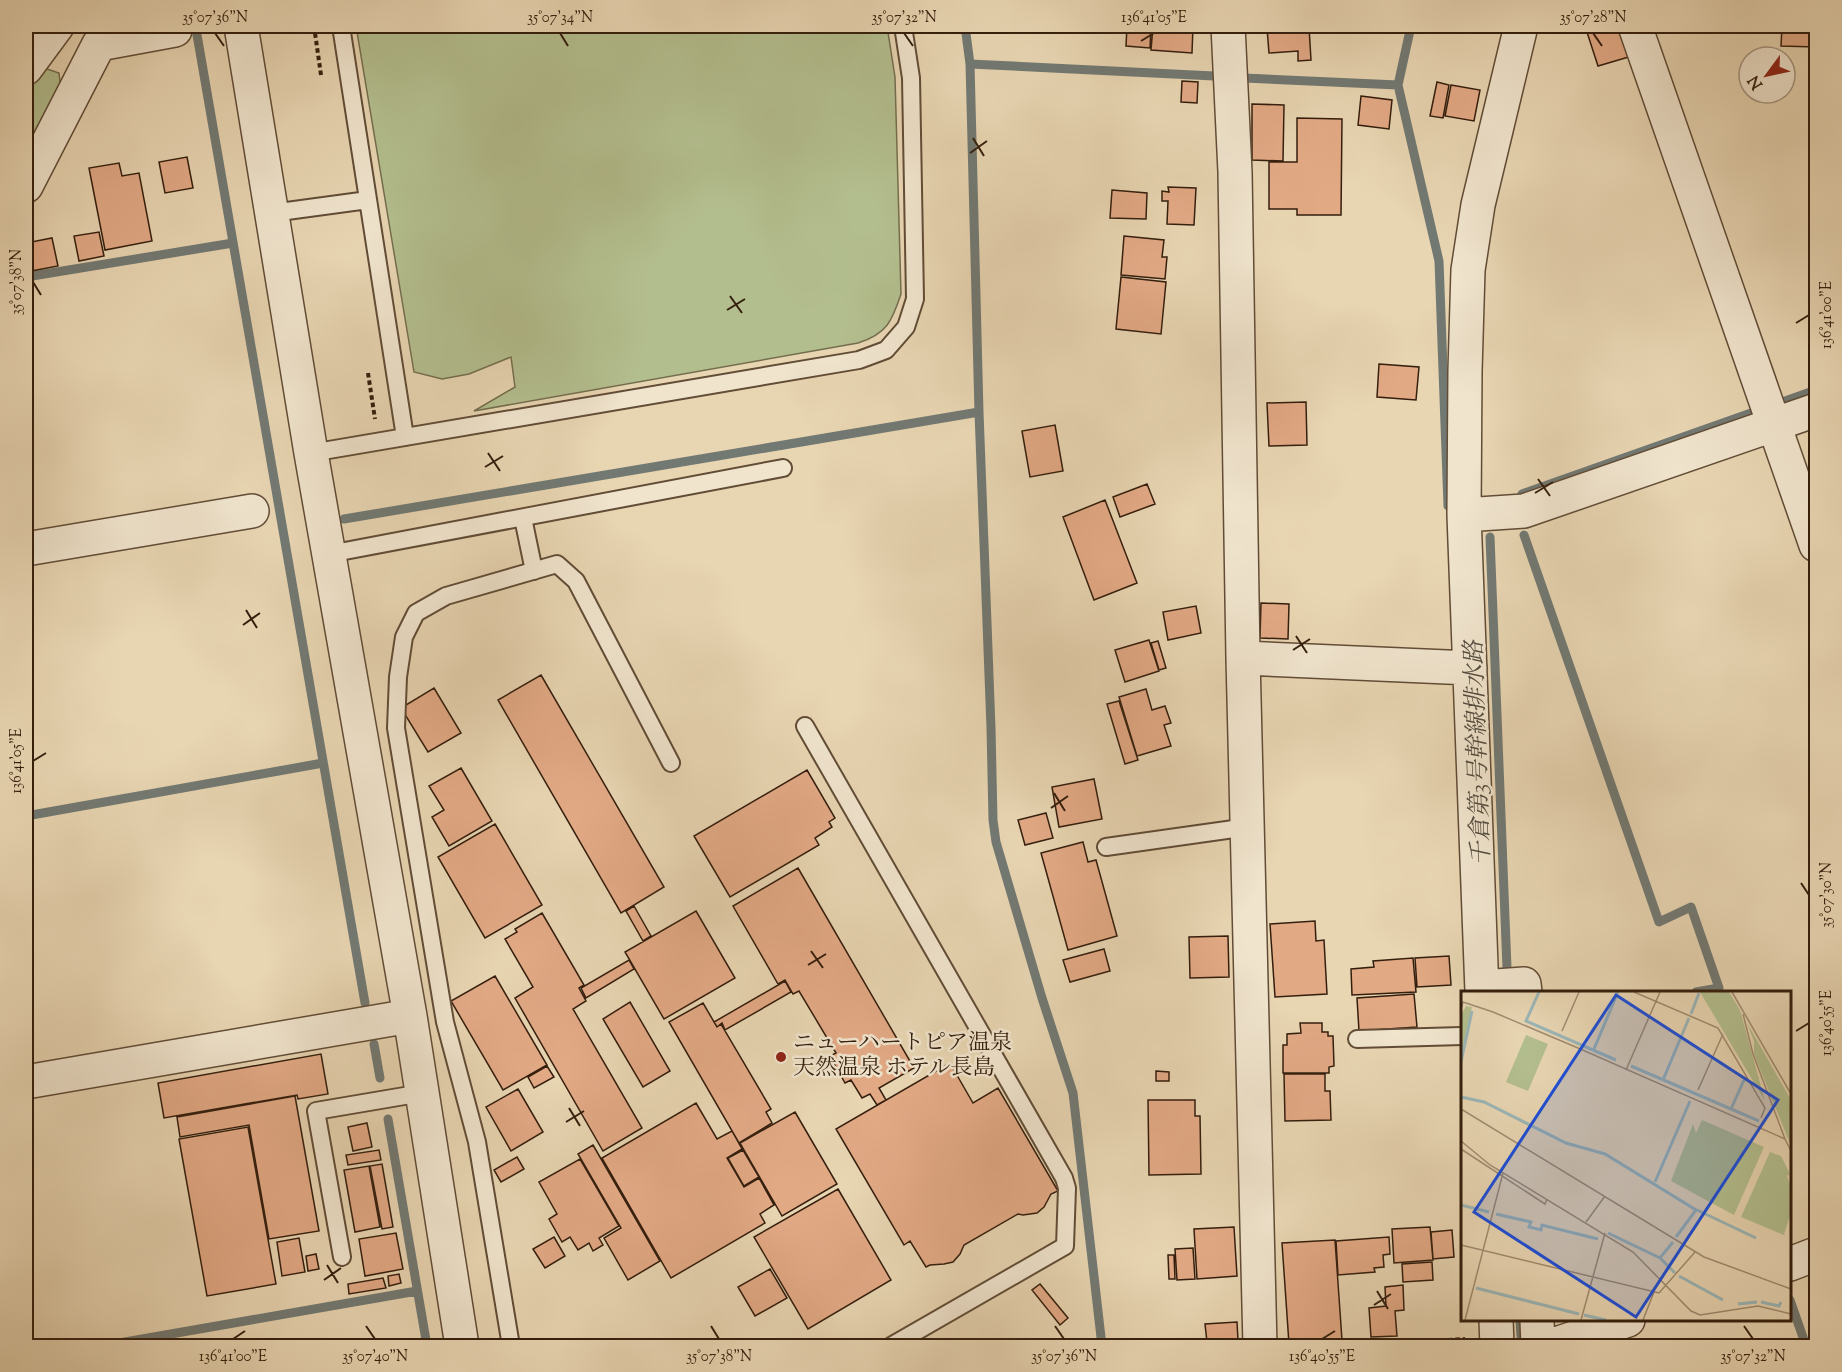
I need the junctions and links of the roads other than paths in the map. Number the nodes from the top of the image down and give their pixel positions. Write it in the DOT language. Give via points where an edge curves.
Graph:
graph roads {
  1 [pos="242,26"];
  2 [pos="341,26"];
  3 [pos="903,26"];
  4 [pos="1228,26"];
  5 [pos="1521,26"];
  6 [pos="1635,26"];
  7 [pos="174,30"];
  8 [pos="42,47"];
  9 [pos="80,81"];
  10 [pos="26,186"];
  11 [pos="368,200"];
  12 [pos="272,213"];
  13 [pos="1816,411"];
  14 [pos="1771,413"];
  15 [pos="405,437"];
  16 [pos="311,453"];
  17 [pos="783,468"];
  18 [pos="252,511"];
  19 [pos="1464,515"];
  20 [pos="523,518"];
  21 [pos="1816,544"];
  22 [pos="26,549"];
  23 [pos="329,554"];
  24 [pos="534,571"];
  25 [pos="1243,658"];
  26 [pos="1470,668"];
  27 [pos="805,726"];
  28 [pos="672,763"];
  29 [pos="1248,827"];
  30 [pos="1106,847"];
  31 [pos="1482,990"];
  32 [pos="1525,991"];
  33 [pos="410,1016"];
  34 [pos="1461,1036"];
  35 [pos="1357,1039"];
  36 [pos="26,1082"];
  37 [pos="422,1093"];
  38 [pos="1816,1254"];
  39 [pos="342,1257"];
  40 [pos="1791,1264"];
  41 [pos="1537,1321"];
  42 [pos="1625,1321"];
  43 [pos="462,1347"];
  44 [pos="511,1347"];
  45 [pos="891,1347"];
  46 [pos="1260,1347"];
  47 [pos="1538,1347"];
  48 [pos="1550,1347"];
  1 -- 12 [label="street"];
  2 -- 11 [label="lane"];
  3 -- 15 [label="lane" via="911,78 915,299 906,327 886,350 859,360"];
  4 -- 25 [label="street" via="1235,172"];
  5 -- 19 [label="street" via="1478,205 1468,270"];
  6 -- 14 [label="street"];
  7 -- 9 [label="street" via="99,44"];
  8 -- 9 [label="street"];
  9 -- 10 [label="street"];
  11 -- 12 [label="lane"];
  11 -- 15 [label="lane"];
  12 -- 16 [label="street"];
  13 -- 14 [label="street"];
  14 -- 19 [label="street" via="1524,511"];
  14 -- 21 [label="street"];
  15 -- 16 [label="lane"];
  16 -- 23 [label="street"];
  17 -- 20 [label="lane"];
  18 -- 22 [label="street"];
  19 -- 26 [label="street"];
  20 -- 23 [label="lane"];
  20 -- 24 [label="lane"];
  23 -- 33 [label="street"];
  24 -- 28 [label="lane" via="557,564 576,581"];
  24 -- 44 [label="lane" via="446,596 416,613 404,637 396,728 445,1022 477,1142"];
  25 -- 26 [label="street"];
  25 -- 29 [label="street"];
  26 -- 31 [label="street"];
  27 -- 45 [label="lane" via="1064,1178 1066,1188 1065,1246"];
  29 -- 30 [label="lane"];
  29 -- 46 [label="street"];
  31 -- 32 [label="street" via="1524,984"];
  33 -- 36 [label="street"];
  33 -- 37 [label="street"];
  34 -- 35 [label="lane"];
  37 -- 39 [label="lane" via="316,1111"];
  37 -- 43 [label="street"];
  38 -- 40 [label="street"];
  41 -- 47 [label="street"];
  42 -- 48 [label="street"];
}
